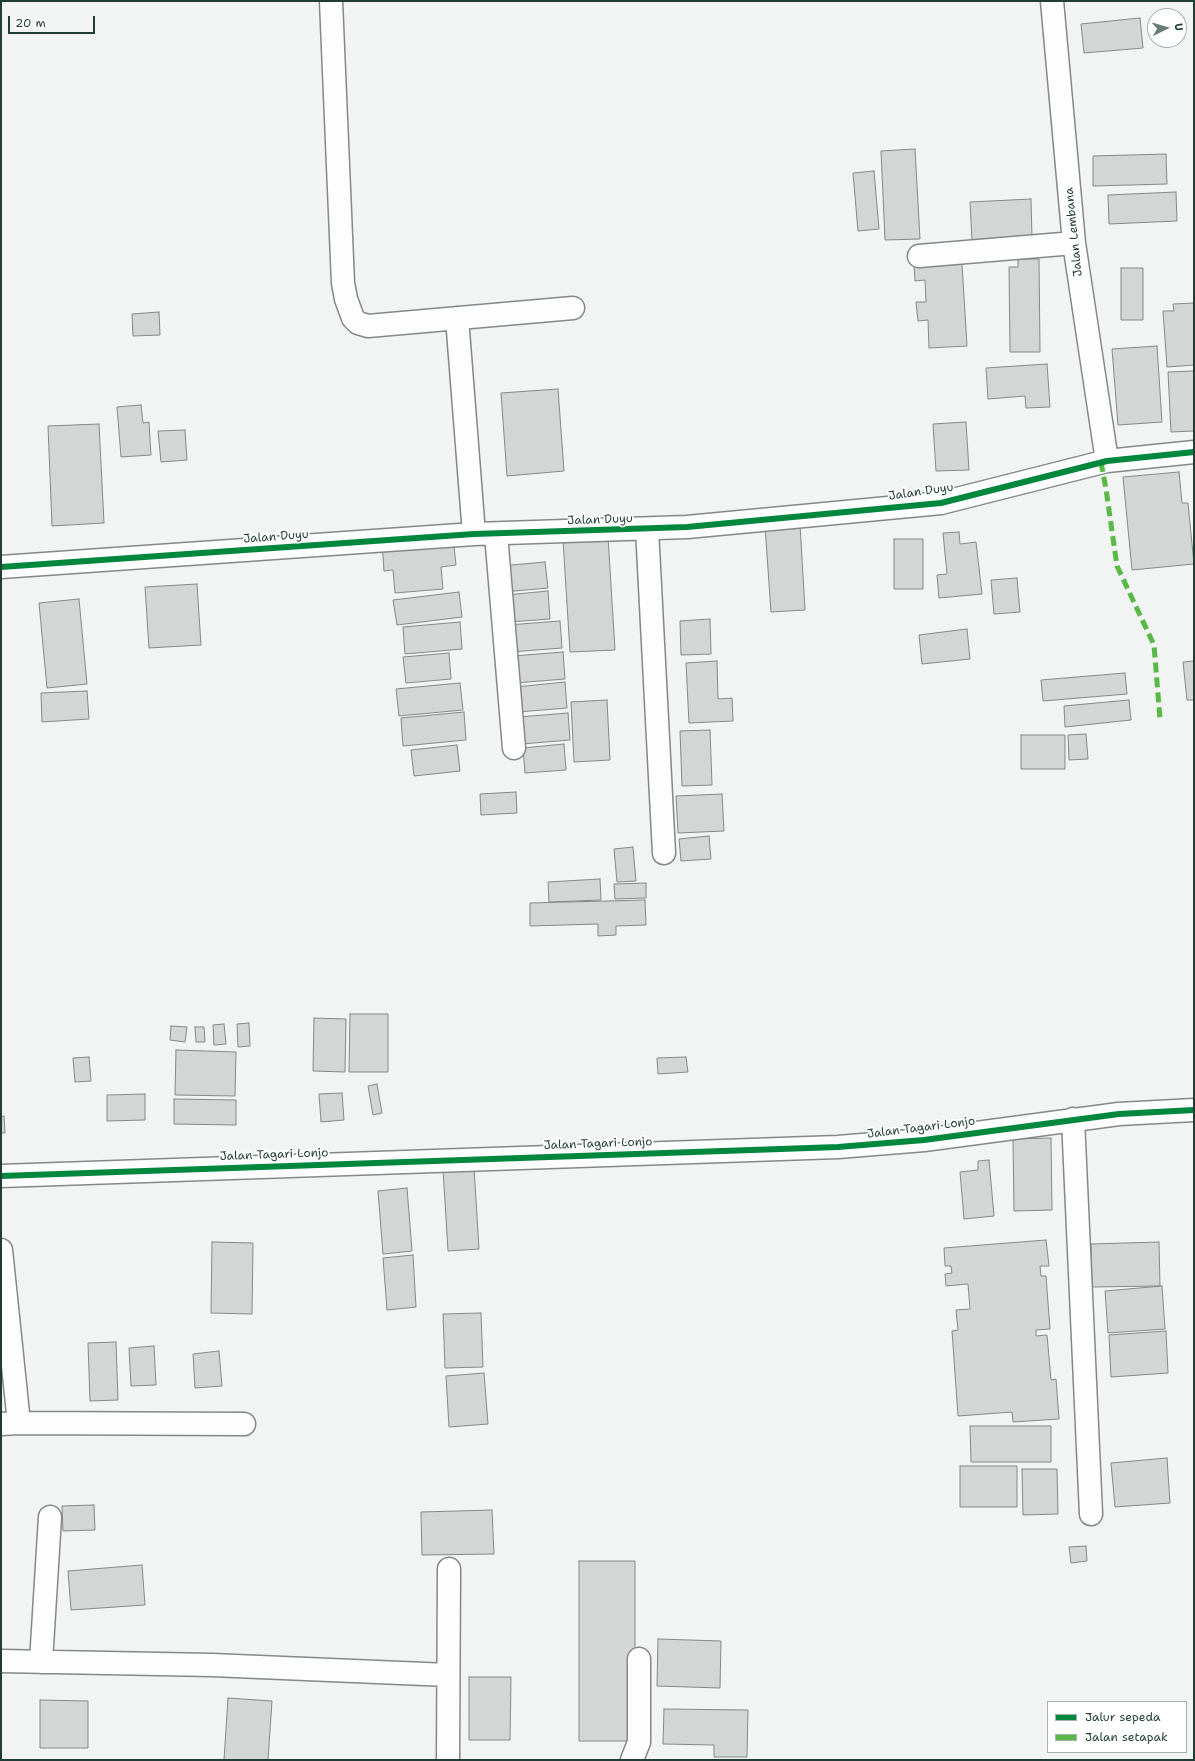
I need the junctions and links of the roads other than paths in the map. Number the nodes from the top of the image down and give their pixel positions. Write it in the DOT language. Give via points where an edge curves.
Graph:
graph roads {
  1 [pos="331,1"];
  2 [pos="1052,1"];
  3 [pos="1074,243"];
  4 [pos="919,256"];
  5 [pos="573,308"];
  6 [pos="458,318"];
  7 [pos="1194,452"];
  8 [pos="1107,461"];
  9 [pos="647,529"];
  10 [pos="474,534"];
  11 [pos="496,534"];
  12 [pos="1,567"];
  13 [pos="514,748"];
  14 [pos="664,853"];
  15 [pos="1194,1110"];
  16 [pos="1073,1119"];
  17 [pos="1,1176"];
  18 [pos="1,1250"];
  19 [pos="10,1424"];
  20 [pos="244,1424"];
  21 [pos="1091,1514"];
  22 [pos="50,1517"];
  23 [pos="449,1569"];
  24 [pos="639,1659"];
  25 [pos="1,1661"];
  26 [pos="41,1662"];
  27 [pos="448,1675"];
  28 [pos="448,1760"];
  29 [pos="632,1760"];
  1 -- 6 [label="street" via="343,283 350,311 358,323 368,326"];
  2 -- 3 [label="street, Jalan Lembana"];
  3 -- 4 [label="street"];
  3 -- 8 [label="street, Jalan Lembana"];
  5 -- 6 [label="street"];
  6 -- 10 [label="street"];
  7 -- 8 [label="street, Jalan Duyu"];
  8 -- 9 [label="street, Jalan Duyu" via="941,503"];
  9 -- 11 [label="street, Jalan Duyu"];
  9 -- 14 [label="street"];
  10 -- 11 [label="street, Jalan Duyu"];
  10 -- 12 [label="street, Jalan Duyu"];
  11 -- 13 [label="street"];
  15 -- 16 [label="street, Jalan Tagari Lonjo"];
  16 -- 17 [label="street, Jalan Tagari Lonjo" via="924,1140 838,1147"];
  16 -- 21 [label="street"];
  18 -- 19 [label="street"];
  19 -- 20 [label="street"];
  22 -- 26 [label="street"];
  23 -- 27 [label="street"];
  24 -- 29 [label="street" via="639,1742"];
  25 -- 26 [label="street"];
  26 -- 27 [label="street" via="212,1665"];
  27 -- 28 [label="street"];
}
